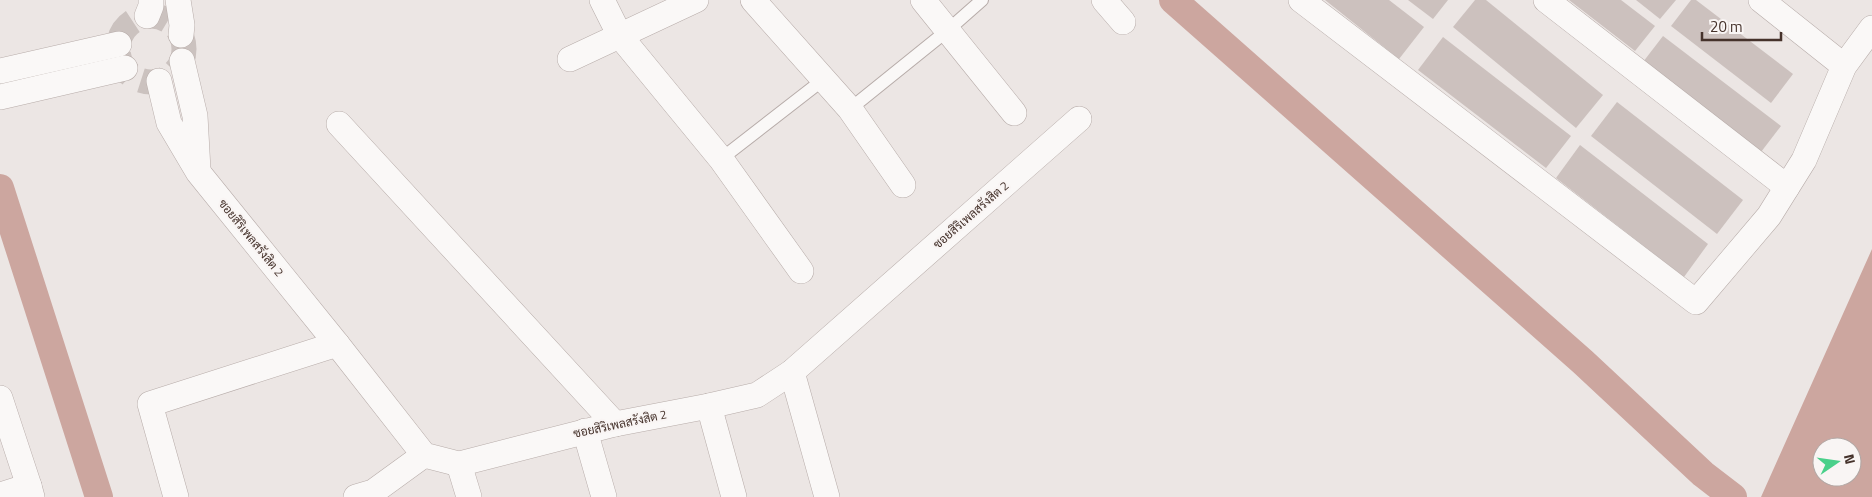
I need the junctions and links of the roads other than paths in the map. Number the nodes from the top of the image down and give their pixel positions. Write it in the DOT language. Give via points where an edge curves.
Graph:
graph roads {
  1 [pos="178,0"];
  2 [pos="602,0"];
  3 [pos="696,0"];
  4 [pos="753,0"];
  5 [pos="923,0"];
  6 [pos="982,0"];
  7 [pos="1104,0"];
  8 [pos="1302,0"];
  9 [pos="1546,0"];
  10 [pos="1761,0"];
  11 [pos="1123,22"];
  12 [pos="1872,28"];
  13 [pos="948,30"];
  14 [pos="181,35"];
  15 [pos="620,36"];
  16 [pos="118,44"];
  17 [pos="570,59"];
  18 [pos="182,61"];
  19 [pos="1844,66"];
  20 [pos="125,68"];
  21 [pos="0,71"];
  22 [pos="824,79"];
  23 [pos="159,81"];
  24 [pos="0,97"];
  25 [pos="850,109"];
  26 [pos="1014,113"];
  27 [pos="1079,120"];
  28 [pos="338,124"];
  29 [pos="721,159"];
  30 [pos="198,172"];
  31 [pos="903,185"];
  32 [pos="1787,187"];
  33 [pos="801,271"];
  34 [pos="337,344"];
  35 [pos="792,372"];
  36 [pos="0,398"];
  37 [pos="709,406"];
  38 [pos="615,424"];
  39 [pos="585,431"];
  40 [pos="424,455"];
  41 [pos="459,464"];
  42 [pos="31,491"];
  43 [pos="0,495"];
  44 [pos="176,497"];
  45 [pos="356,497"];
  46 [pos="470,497"];
  47 [pos="604,497"];
  48 [pos="734,497"];
  49 [pos="827,497"];
  1 -- 14 [label="street"];
  2 -- 15 [label="street"];
  3 -- 15 [label="street"];
  4 -- 22 [label="street"];
  5 -- 13 [label="street"];
  6 -- 13 [label="lane"];
  7 -- 11 [label="street"];
  8 -- 32 [label="street" via="1696,302 1769,216"];
  9 -- 32 [label="street"];
  10 -- 19 [label="street"];
  12 -- 19 [label="street"];
  13 -- 25 [label="lane"];
  13 -- 26 [label="street"];
  15 -- 17 [label="street"];
  15 -- 29 [label="street"];
  16 -- 21 [label="street"];
  18 -- 30 [label="street" via="195,116"];
  19 -- 32 [label="street" via="1804,160"];
  20 -- 24 [label="street"];
  22 -- 25 [label="street"];
  22 -- 29 [label="lane"];
  23 -- 30 [label="street, ซอยสิริเพลสรังสิต 2" via="169,123"];
  25 -- 31 [label="street"];
  27 -- 35 [label="street, ซอยสิริเพลสรังสิต 2"];
  28 -- 38 [label="street"];
  29 -- 33 [label="street"];
  30 -- 34 [label="street, ซอยสิริเพลสรังสิต 2"];
  34 -- 40 [label="street, ซอยสิริเพลสรังสิต 2"];
  34 -- 44 [label="street" via="150,404"];
  35 -- 37 [label="street, ซอยสิริเพลสรังสิต 2" via="757,395"];
  35 -- 49 [label="street"];
  36 -- 42 [label="street"];
  37 -- 38 [label="street, ซอยสิริเพลสรังสิต 2"];
  37 -- 48 [label="street"];
  38 -- 39 [label="street, ซอยสิริเพลสรังสิต 2"];
  39 -- 41 [label="street, ซอยสิริเพลสรังสิต 2"];
  39 -- 47 [label="street"];
  40 -- 41 [label="street, ซอยสิริเพลสรังสิต 2"];
  40 -- 45 [label="street" via="373,492"];
  41 -- 46 [label="street"];
  42 -- 43 [label="street"];
}
